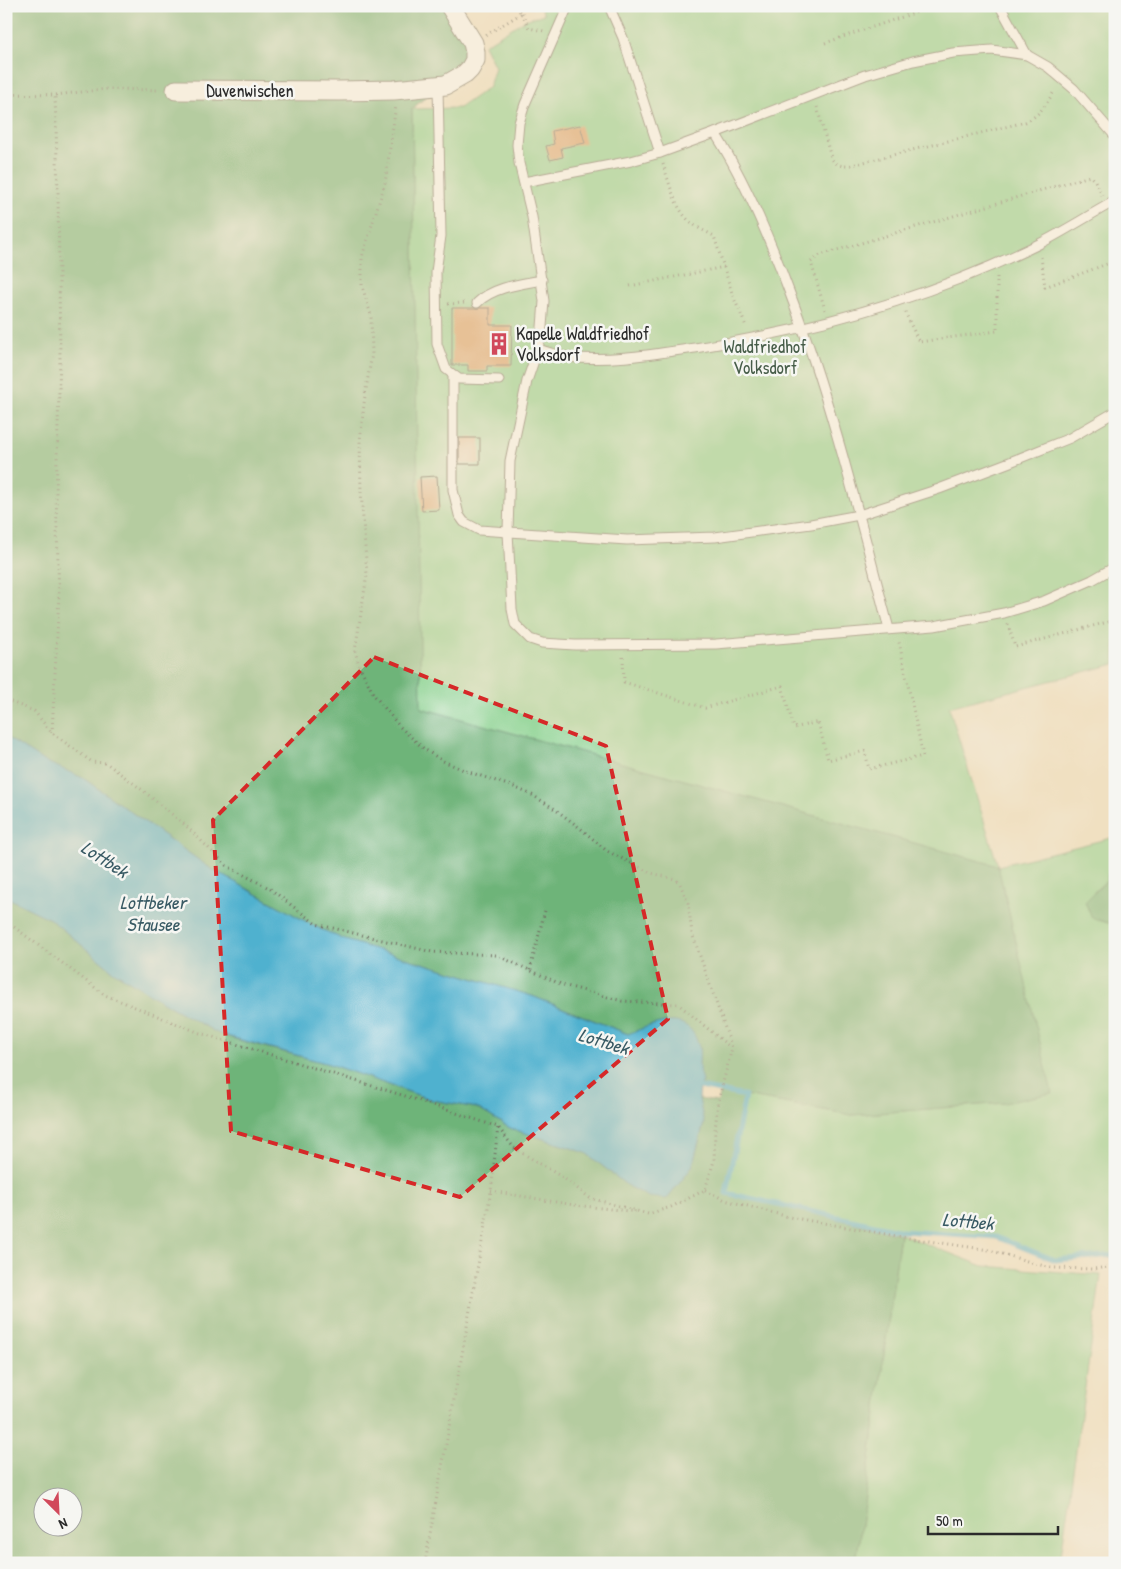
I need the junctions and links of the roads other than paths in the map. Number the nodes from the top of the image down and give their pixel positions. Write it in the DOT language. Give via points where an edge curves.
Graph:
graph roads {
  1 [pos="450,6"];
  2 [pos="568,6"];
  3 [pos="609,6"];
  4 [pos="1000,6"];
  5 [pos="1027,55"];
  6 [pos="438,86"];
  7 [pos="176,90"];
  8 [pos="715,133"];
  9 [pos="1115,136"];
  10 [pos="660,153"];
  11 [pos="524,182"];
  12 [pos="1111,203"];
  13 [pos="542,280"];
  14 [pos="478,303"];
  15 [pos="803,327"];
  16 [pos="538,349"];
  17 [pos="453,376"];
  18 [pos="500,380"];
  19 [pos="1115,412"];
  20 [pos="859,515"];
  21 [pos="508,532"];
  22 [pos="1115,567"];
  23 [pos="893,629"];
  1 -- 6 [label="street, Duvenwischen" via="474,47 475,60 465,74"];
  2 -- 11 [label="lane" via="518,123 517,145"];
  3 -- 10 [label="lane" via="623,38"];
  4 -- 5 [label="lane"];
  5 -- 8 [label="lane" via="992,50 912,61 813,94"];
  5 -- 9 [label="lane" via="1048,67 1074,89"];
  6 -- 7 [label="street, Duvenwischen" via="394,90"];
  6 -- 17 [label="lane" via="441,236 436,272 435,331 441,359"];
  8 -- 10 [label="lane"];
  8 -- 15 [label="lane" via="730,156 771,243"];
  10 -- 11 [label="lane"];
  11 -- 13 [label="lane"];
  12 -- 15 [label="lane" via="1039,244 997,263 900,300"];
  13 -- 14 [label="lane" via="501,290"];
  13 -- 16 [label="lane" via="544,301"];
  15 -- 16 [label="lane" via="750,339 622,356 588,358"];
  15 -- 20 [label="lane"];
  16 -- 21 [label="lane" via="527,381 510,461"];
  17 -- 18 [label="lane" via="464,380"];
  17 -- 21 [label="lane" via="453,490 459,515 464,522 479,530"];
  19 -- 20 [label="lane" via="1047,448"];
  20 -- 21 [label="lane" via="715,537 584,539"];
  20 -- 23 [label="lane"];
  21 -- 23 [label="lane" via="515,624 530,640 575,645 716,644"];
  22 -- 23 [label="lane" via="1044,601 1004,613 934,626"];
}
